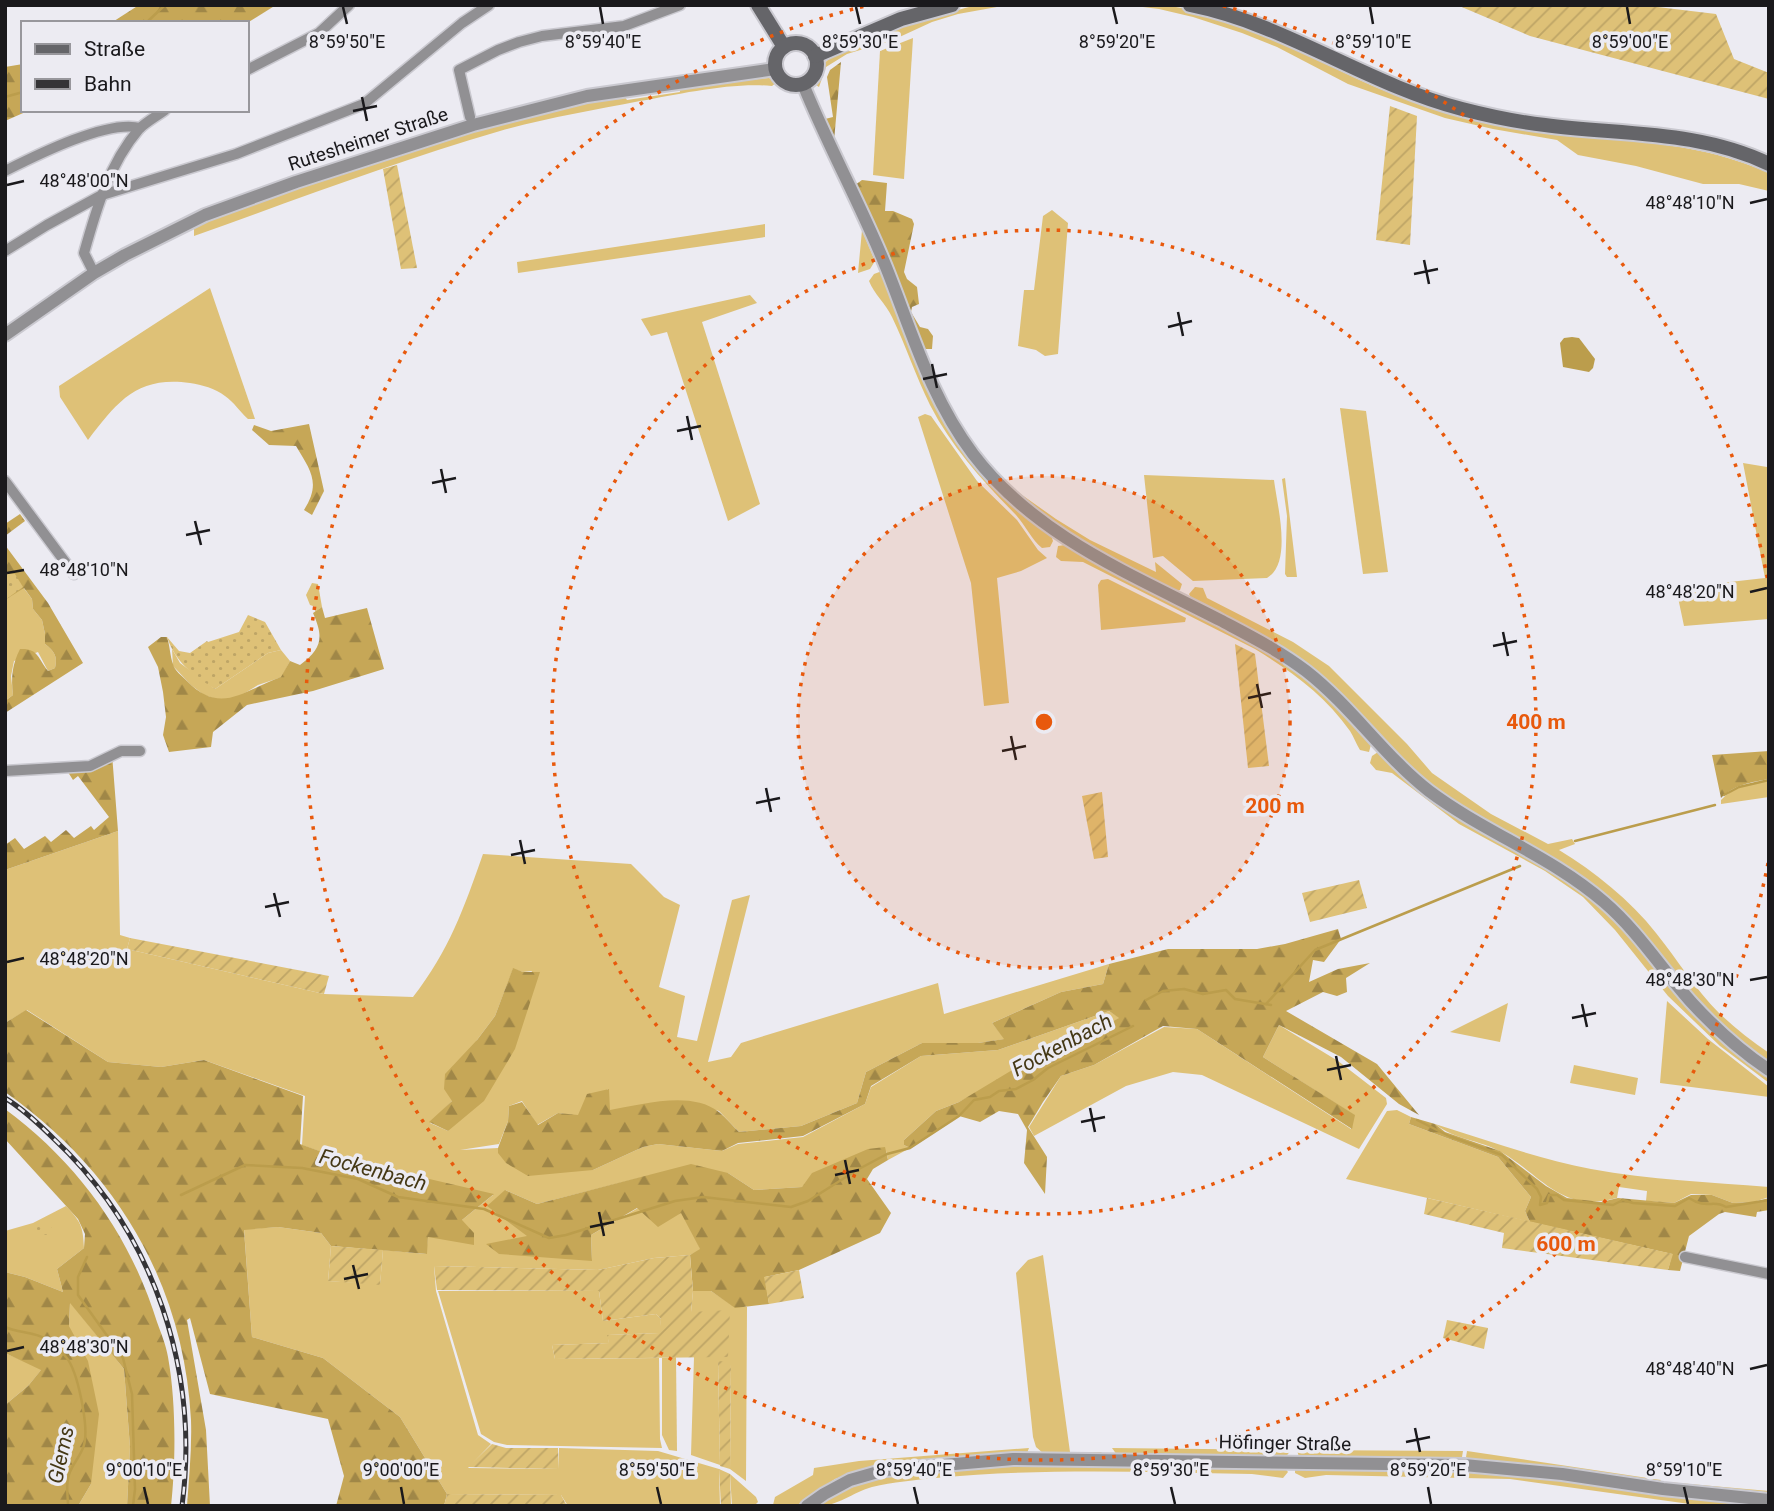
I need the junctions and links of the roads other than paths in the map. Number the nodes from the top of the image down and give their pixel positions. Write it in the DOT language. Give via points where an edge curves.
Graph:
graph roads {
  1 [pos="349,5"];
  2 [pos="489,5"];
  3 [pos="680,5"];
  4 [pos="758,5"];
  5 [pos="952,5"];
  6 [pos="1190,5"];
  7 [pos="784,47"];
  8 [pos="815,56"];
  9 [pos="248,69"];
  10 [pos="775,69"];
  11 [pos="803,84"];
  12 [pos="162,112"];
  13 [pos="470,117"];
  14 [pos="140,128"];
  15 [pos="1769,164"];
  16 [pos="5,171"];
  17 [pos="102,195"];
  18 [pos="5,251"];
  19 [pos="94,273"];
  20 [pos="5,335"];
  21 [pos="5,481"];
  22 [pos="74,574"];
  23 [pos="141,751"];
  24 [pos="5,771"];
  25 [pos="1769,1070"];
  26 [pos="1685,1257"];
  27 [pos="1769,1274"];
  28 [pos="1769,1500"];
  29 [pos="807,1506"];
  1 -- 9 [label="street" via="319,33"];
  2 -- 17 [label="street" via="364,104 236,154"];
  3 -- 13 [label="street" via="624,26 519,42 475,60 459,70"];
  4 -- 7 [label="main road"];
  5 -- 8 [label="main road" via="892,23"];
  6 -- 15 [label="main road" via="1273,30 1409,91 1461,108 1545,125 1694,140"];
  7 -- 8 [label="main road" via="804,45"];
  7 -- 10 [label="main road" via="777,54"];
  8 -- 11 [label="main road" via="815,73"];
  10 -- 11 [label="main road" via="785,83"];
  10 -- 19 [label="street, Rutesheimer Straße" via="587,96 473,125 205,215"];
  11 -- 25 [label="street" via="885,265 943,410 997,482 1070,542 1274,648 1304,670 1425,788 1462,815 1556,866 1605,903 1692,1003"];
  12 -- 14 [label="street"];
  14 -- 16 [label="street" via="114,128 72,141"];
  14 -- 17 [label="street" via="111,172"];
  17 -- 18 [label="street"];
  17 -- 19 [label="street" via="84,253"];
  19 -- 20 [label="street, Rutesheimer Straße"];
  21 -- 22 [label="street"];
  23 -- 24 [label="street" via="121,751 90,766"];
  26 -- 27 [label="street"];
  28 -- 29 [label="street, Höfinger Straße" via="1464,1465 1013,1459 885,1470 850,1480"];
}
